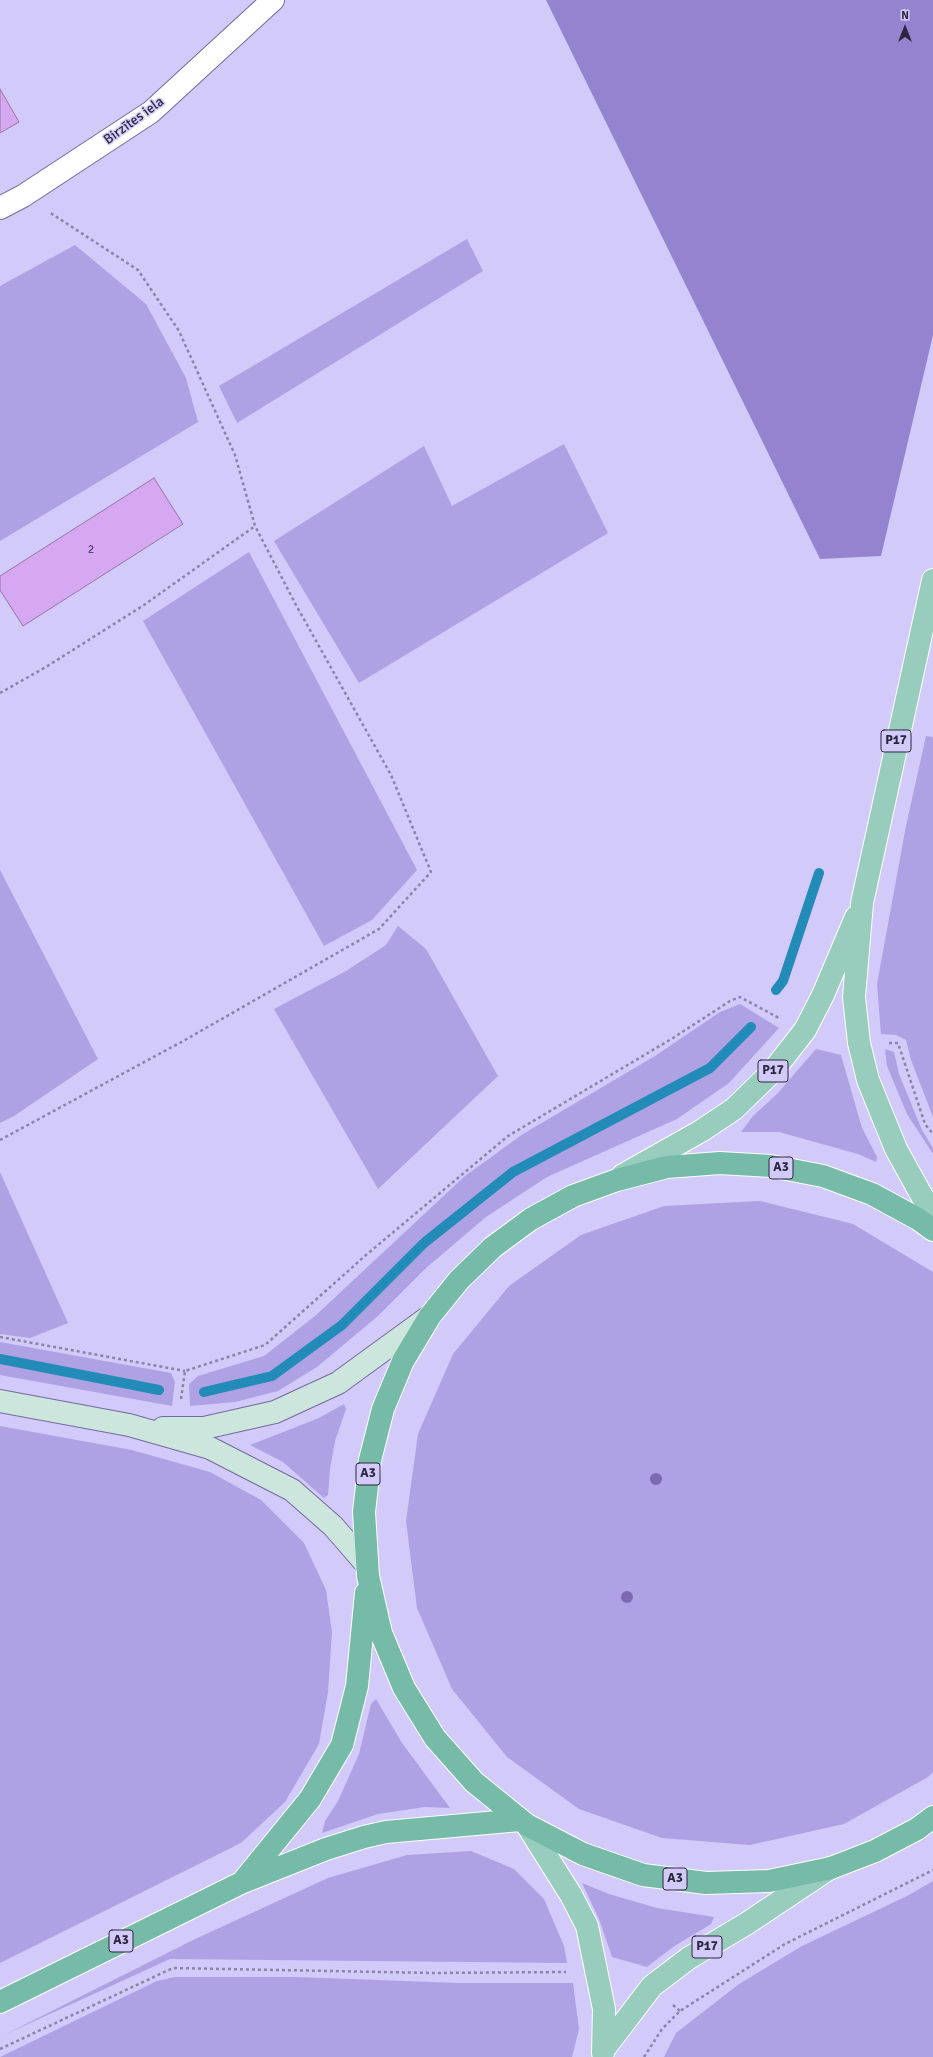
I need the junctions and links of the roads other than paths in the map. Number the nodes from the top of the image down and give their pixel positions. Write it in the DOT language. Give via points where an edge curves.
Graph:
graph roads {
  1 [pos="273,0"];
  2 [pos="0,208"];
  3 [pos="933,580"];
  4 [pos="862,903"];
  5 [pos="616,1180"];
  6 [pos="933,1211"];
  7 [pos="933,1230"];
  8 [pos="430,1316"];
  9 [pos="0,1401"];
  10 [pos="129,1425"];
  11 [pos="367,1570"];
  12 [pos="933,1817"];
  13 [pos="523,1822"];
  14 [pos="831,1868"];
  15 [pos="243,1882"];
  16 [pos="0,2002"];
  17 [pos="603,2053"];
  1 -- 2 [label="street, Birzītes iela" via="151,112 23,196"];
  3 -- 4 [label="main road, P17"];
  4 -- 5 [label="main road, P17" via="823,995 805,1030 773,1071 734,1109"];
  4 -- 6 [label="main road, P17" via="854,997 859,1043 868,1080 896,1149"];
  5 -- 7 [label="highway, A3" via="667,1167 720,1163 772,1166 823,1176 872,1194"];
  5 -- 8 [label="highway, A3" via="573,1196 531,1219 493,1247 459,1280"];
  8 -- 10 [label="main road" via="338,1383 275,1412 204,1428 177,1429"];
  8 -- 11 [label="highway, A3" via="403,1360 377,1431 370,1460 364,1512"];
  9 -- 10 [label="main road"];
  10 -- 11 [label="main road" via="210,1448 292,1490 333,1526"];
  11 -- 13 [label="highway, A3" via="381,1633 404,1688 427,1726 474,1782"];
  11 -- 15 [label="highway, A3" via="357,1686 342,1746 310,1799"];
  12 -- 14 [label="highway, A3" via="917,1829 875,1851"];
  13 -- 14 [label="highway, A3" via="583,1854 643,1875 706,1884 769,1881"];
  13 -- 15 [label="highway, A3" via="386,1832 326,1849"];
  13 -- 17 [label="main road, P17" via="571,1895 587,1926 604,2009"];
  14 -- 17 [label="main road, P17" via="689,1958 652,1986"];
  15 -- 16 [label="highway, A3"];
}
